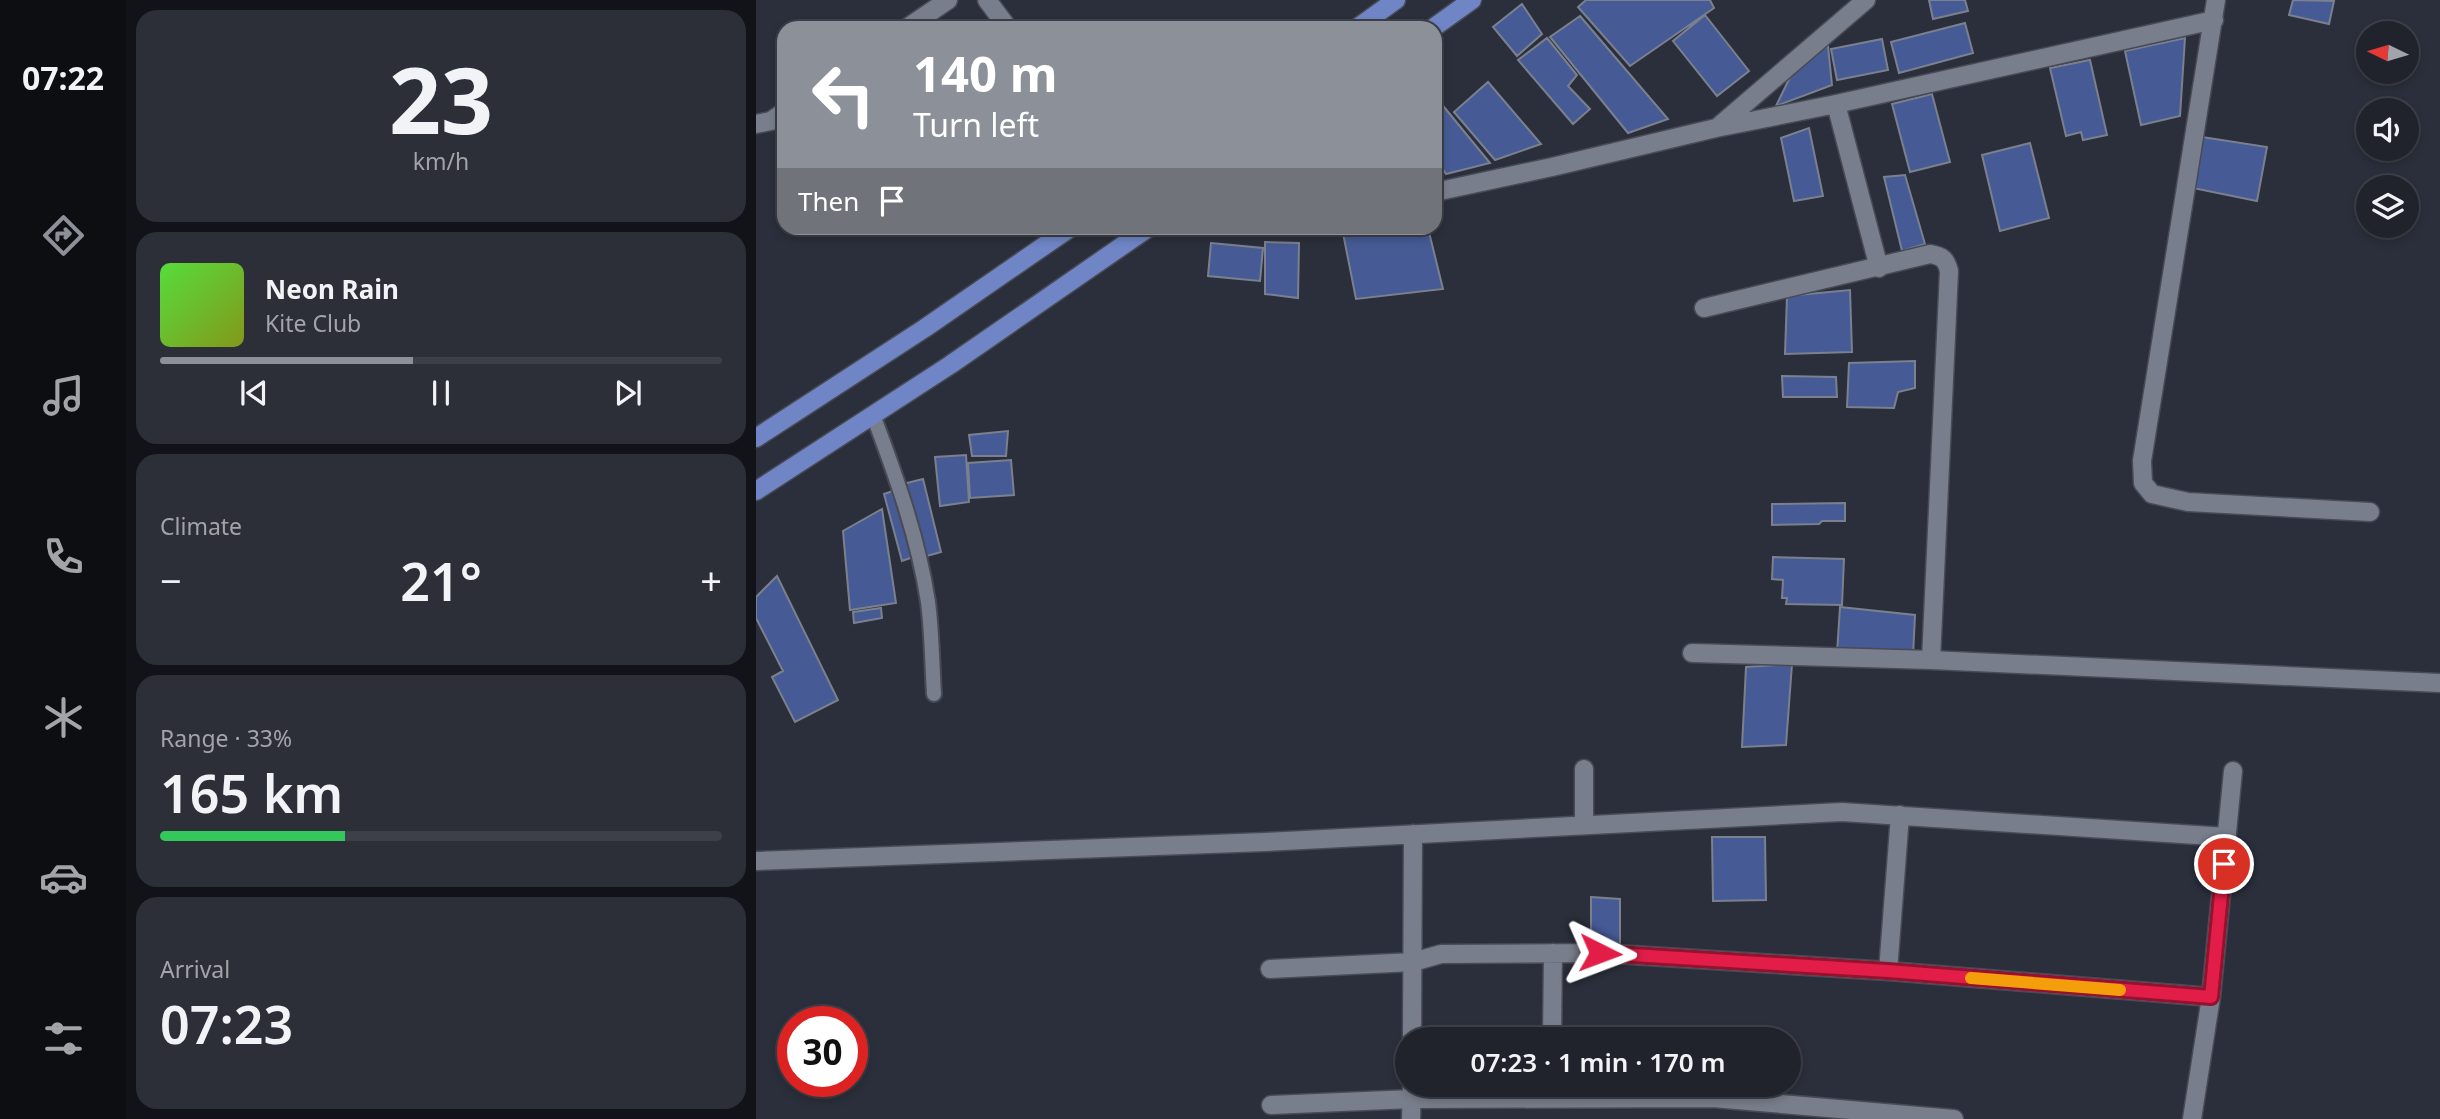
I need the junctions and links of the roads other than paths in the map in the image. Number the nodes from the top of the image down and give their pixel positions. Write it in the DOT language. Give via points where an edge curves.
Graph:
graph roads {
  1 [pos="948,0"];
  2 [pos="987,0"];
  3 [pos="1396,0"];
  4 [pos="1472,0"];
  5 [pos="1866,0"];
  6 [pos="2216,0"];
  7 [pos="2214,20"];
  8 [pos="917,21"];
  9 [pos="1002,21"];
  10 [pos="1367,21"];
  11 [pos="1442,22"];
  12 [pos="1836,104"];
  13 [pos="777,117"];
  14 [pos="756,124"];
  15 [pos="1716,128"];
  16 [pos="1442,191"];
  17 [pos="1060,235"];
  18 [pos="1138,235"];
  19 [pos="1879,268"];
  20 [pos="1704,308"];
  21 [pos="873,415"];
  22 [pos="756,438"];
  23 [pos="756,491"];
  24 [pos="2370,512"];
  25 [pos="1692,653"];
  26 [pos="1931,660"];
  27 [pos="2440,683"];
  28 [pos="934,694"];
  29 [pos="1584,769"];
  30 [pos="2233,771"];
  31 [pos="1900,815"];
  32 [pos="1584,825"];
  33 [pos="1413,834"];
  34 [pos="2227,837"];
  35 [pos="756,861"];
  36 [pos="1553,953"];
  37 [pos="1413,962"];
  38 [pos="1270,969"];
  39 [pos="1888,971"];
  40 [pos="2211,997"];
  41 [pos="1412,1027"];
  42 [pos="1552,1027"];
  43 [pos="1395,1094"];
  44 [pos="1412,1097"];
  45 [pos="1686,1097"];
  46 [pos="1271,1105"];
  47 [pos="1411,1119"];
  48 [pos="1954,1119"];
  49 [pos="2192,1119"];
  1 -- 8 [label="street"];
  2 -- 9 [label="street"];
  3 -- 10 [label="main road"];
  4 -- 11 [label="main road"];
  5 -- 15 [label="street"];
  6 -- 7 [label="street"];
  7 -- 12 [label="street"];
  7 -- 24 [label="street" via="2142,461 2144,483 2152,494 2188,502"];
  12 -- 15 [label="street"];
  12 -- 19 [label="street"];
  13 -- 14 [label="street"];
  15 -- 16 [label="street"];
  17 -- 22 [label="main road"];
  18 -- 21 [label="main road"];
  19 -- 20 [label="street"];
  19 -- 26 [label="street" via="1930,254 1947,262"];
  21 -- 23 [label="main road"];
  21 -- 28 [label="lane" via="919,553 928,603"];
  25 -- 26 [label="street"];
  26 -- 27 [label="street"];
  29 -- 32 [label="street"];
  30 -- 34 [label="street"];
  31 -- 32 [label="street" via="1842,812"];
  31 -- 34 [label="street"];
  31 -- 39 [label="street"];
  32 -- 33 [label="street"];
  33 -- 35 [label="street"];
  33 -- 37 [label="street"];
  34 -- 40 [label="street"];
  36 -- 37 [label="street" via="1441,954"];
  36 -- 39 [label="street"];
  36 -- 42 [label="street"];
  37 -- 38 [label="street"];
  37 -- 41 [label="street"];
  39 -- 40 [label="street"];
  40 -- 49 [label="street"];
  43 -- 46 [label="street"];
  44 -- 47 [label="street"];
  45 -- 48 [label="street"];
}
